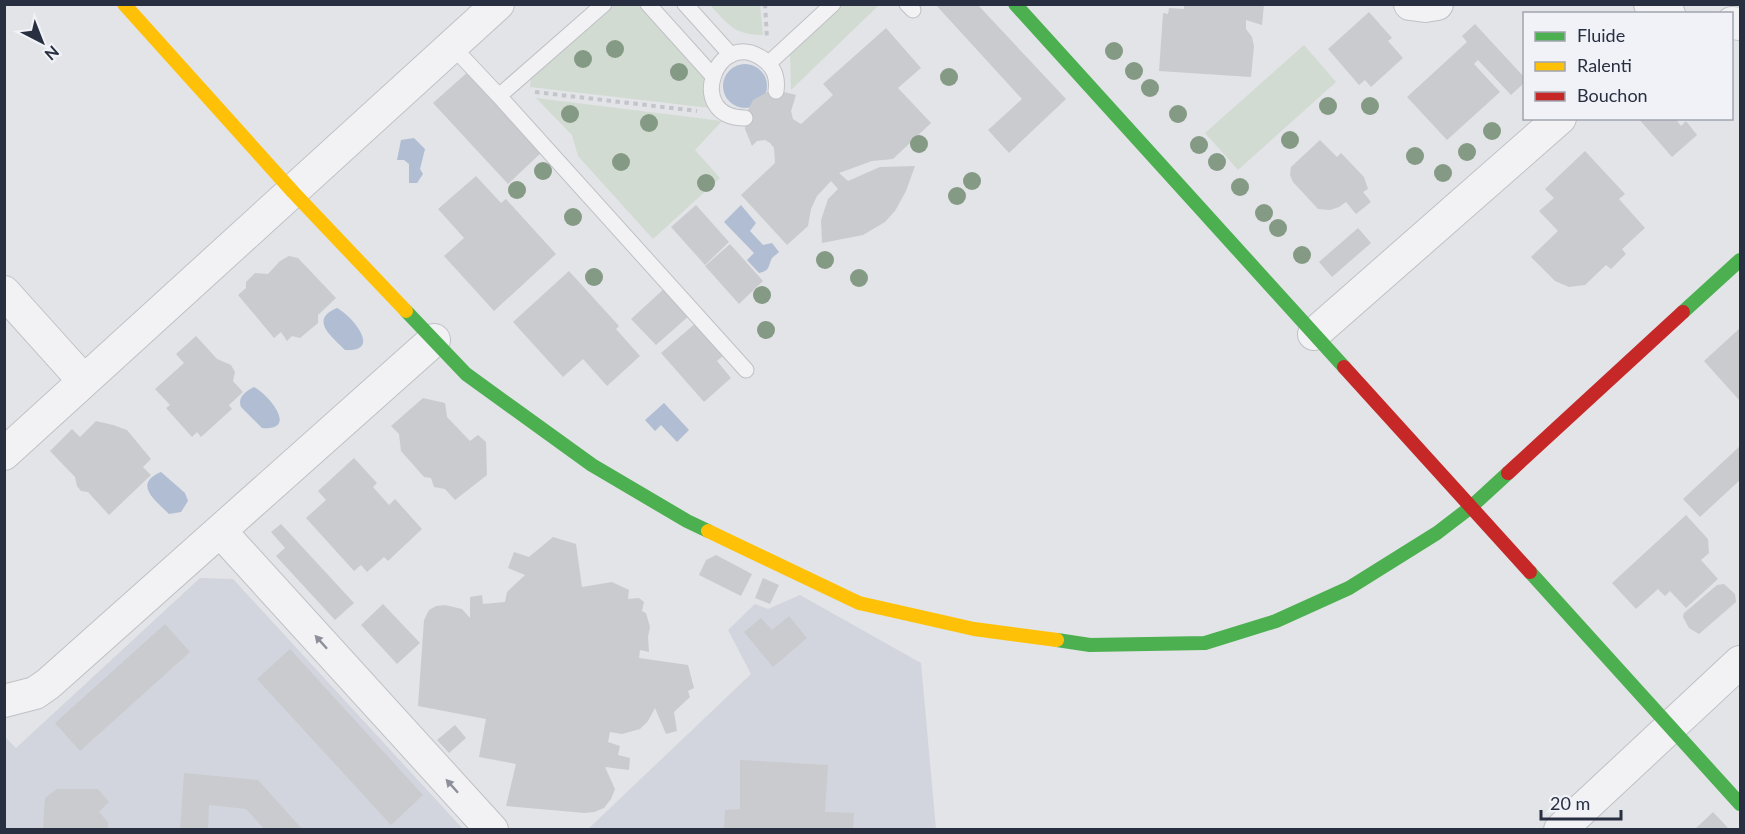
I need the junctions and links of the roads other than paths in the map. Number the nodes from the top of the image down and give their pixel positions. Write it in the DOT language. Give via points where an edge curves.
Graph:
graph roads {
  1 [pos="124,4"];
  2 [pos="498,4"];
  3 [pos="604,4"];
  4 [pos="648,4"];
  5 [pos="832,4"];
  6 [pos="1015,4"];
  7 [pos="1410,4"];
  8 [pos="1437,4"];
  9 [pos="1650,4"];
  10 [pos="685,5"];
  11 [pos="1665,12"];
  12 [pos="665,23"];
  13 [pos="452,46"];
  14 [pos="731,55"];
  15 [pos="769,63"];
  16 [pos="712,75"];
  17 [pos="776,91"];
  18 [pos="503,92"];
  19 [pos="745,118"];
  20 [pos="1558,120"];
  21 [pos="293,192"];
  22 [pos="1740,260"];
  23 [pos="4,292"];
  24 [pos="1314,334"];
  25 [pos="434,340"];
  26 [pos="746,370"];
  27 [pos="84,381"];
  28 [pos="4,454"];
  29 [pos="1471,507"];
  30 [pos="220,531"];
  31 [pos="1735,674"];
  32 [pos="4,701"];
  33 [pos="1671,727"];
  34 [pos="1740,804"];
  35 [pos="492,830"];
  36 [pos="1560,830"];
  1 -- 21 [label="street"];
  2 -- 13 [label="street"];
  3 -- 18 [label="lane"];
  4 -- 12 [label="lane"];
  5 -- 15 [label="lane"];
  6 -- 24 [label="street"];
  7 -- 8 [label="street"];
  9 -- 11 [label="street"];
  10 -- 12 [label="lane"];
  10 -- 14 [label="lane"];
  12 -- 16 [label="lane"];
  13 -- 18 [label="lane"];
  13 -- 21 [label="street"];
  14 -- 15 [label="lane" via="744,52"];
  14 -- 16 [label="lane"];
  15 -- 17 [label="lane" via="775,73"];
  16 -- 19 [label="lane" via="710,86 719,108 728,115"];
  18 -- 26 [label="lane"];
  20 -- 24 [label="street"];
  21 -- 25 [label="street"];
  21 -- 27 [label="street"];
  22 -- 29 [label="street"];
  23 -- 27 [label="street"];
  24 -- 29 [label="street"];
  25 -- 29 [label="street" via="466,375 552,437 687,521 860,603 974,629 1090,645 1205,643 1276,621 1349,588"];
  25 -- 30 [label="street"];
  27 -- 28 [label="street"];
  29 -- 33 [label="street"];
  30 -- 32 [label="street" via="48,684 35,693"];
  35 -- 30 [label="street, one-way"];
  31 -- 33 [label="street"];
  33 -- 34 [label="street"];
  33 -- 36 [label="street"];
}
